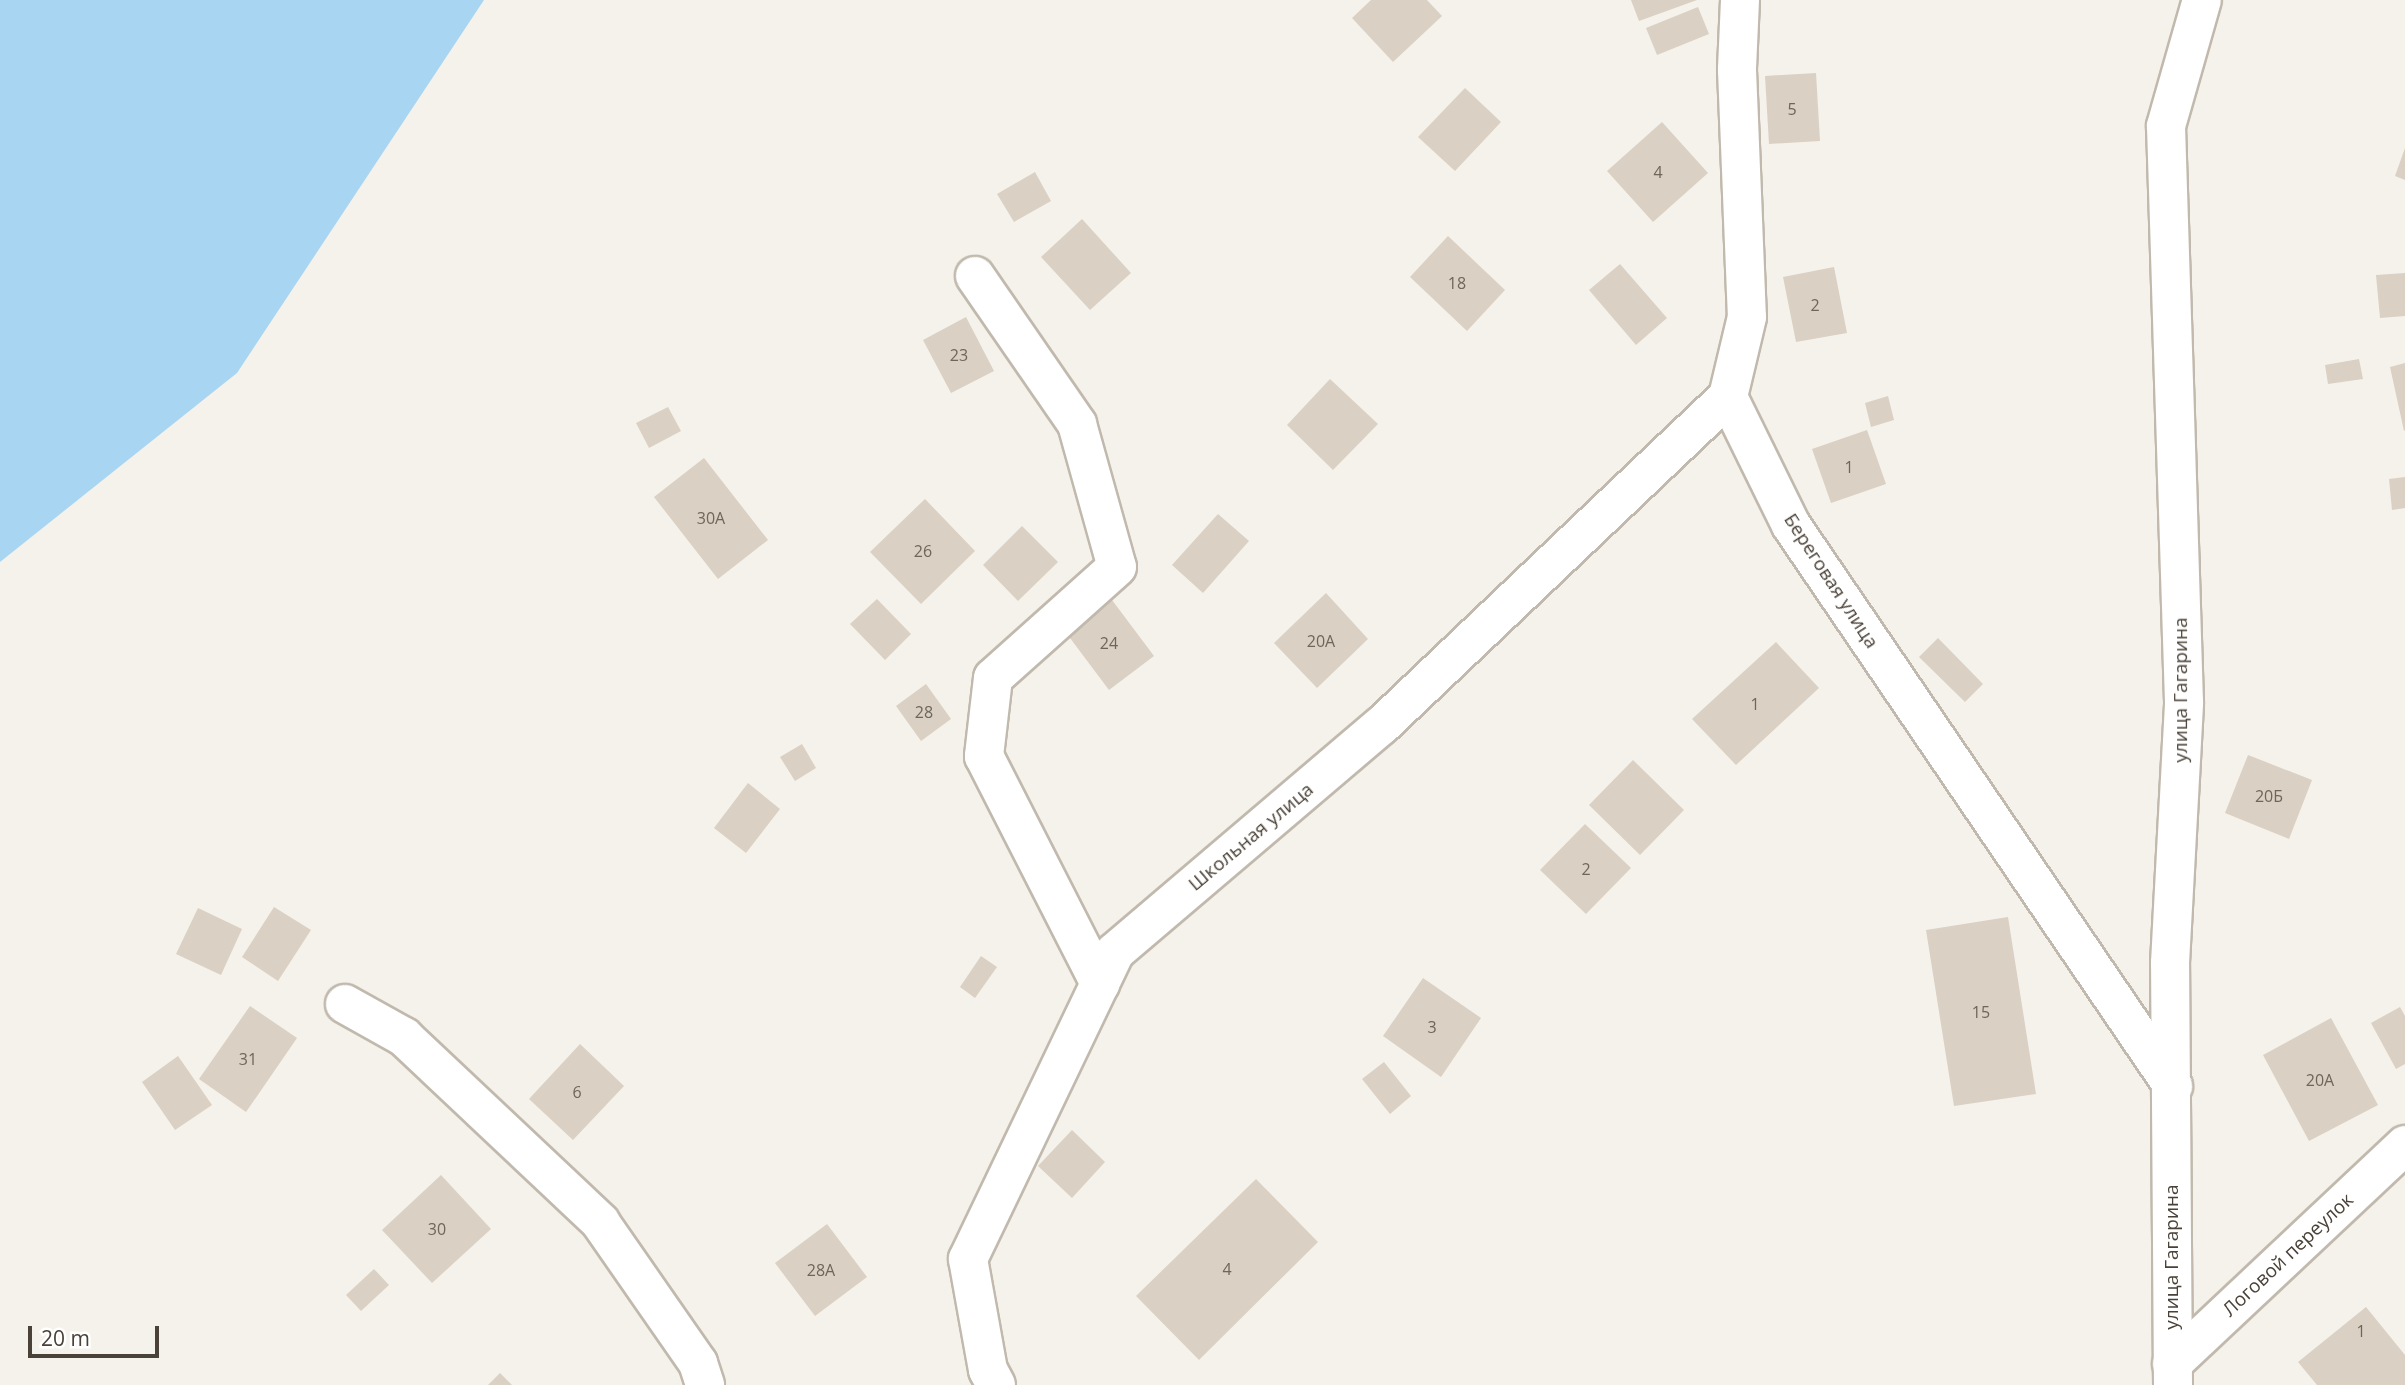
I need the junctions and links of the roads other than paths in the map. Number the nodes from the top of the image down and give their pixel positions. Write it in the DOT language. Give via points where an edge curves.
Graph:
graph roads {
  1 [pos="1740,0"];
  2 [pos="2202,0"];
  3 [pos="975,276"];
  4 [pos="1728,397"];
  5 [pos="1100,984"];
  6 [pos="345,1004"];
  7 [pos="2173,1086"];
  8 [pos="2405,1145"];
  9 [pos="2172,1375"];
  10 [pos="705,1385"];
  11 [pos="996,1385"];
  1 -- 4 [label="street" via="1737,70 1746,317"];
  2 -- 7 [label="street, улица Гагарина" via="2166,126 2184,702 2170,963"];
  3 -- 5 [label="street" via="1077,424 1117,567 993,678 984,756"];
  4 -- 5 [label="street, Школьная улица" via="1381,726 1115,952"];
  4 -- 7 [label="street, Береговая улица" via="1791,525"];
  5 -- 11 [label="street, Школьная улица" via="968,1259 988,1370"];
  6 -- 10 [label="street" via="404,1037 600,1222 698,1363"];
  7 -- 9 [label="street, улица Гагарина"];
  8 -- 9 [label="street, Логовой переулок"];
}
